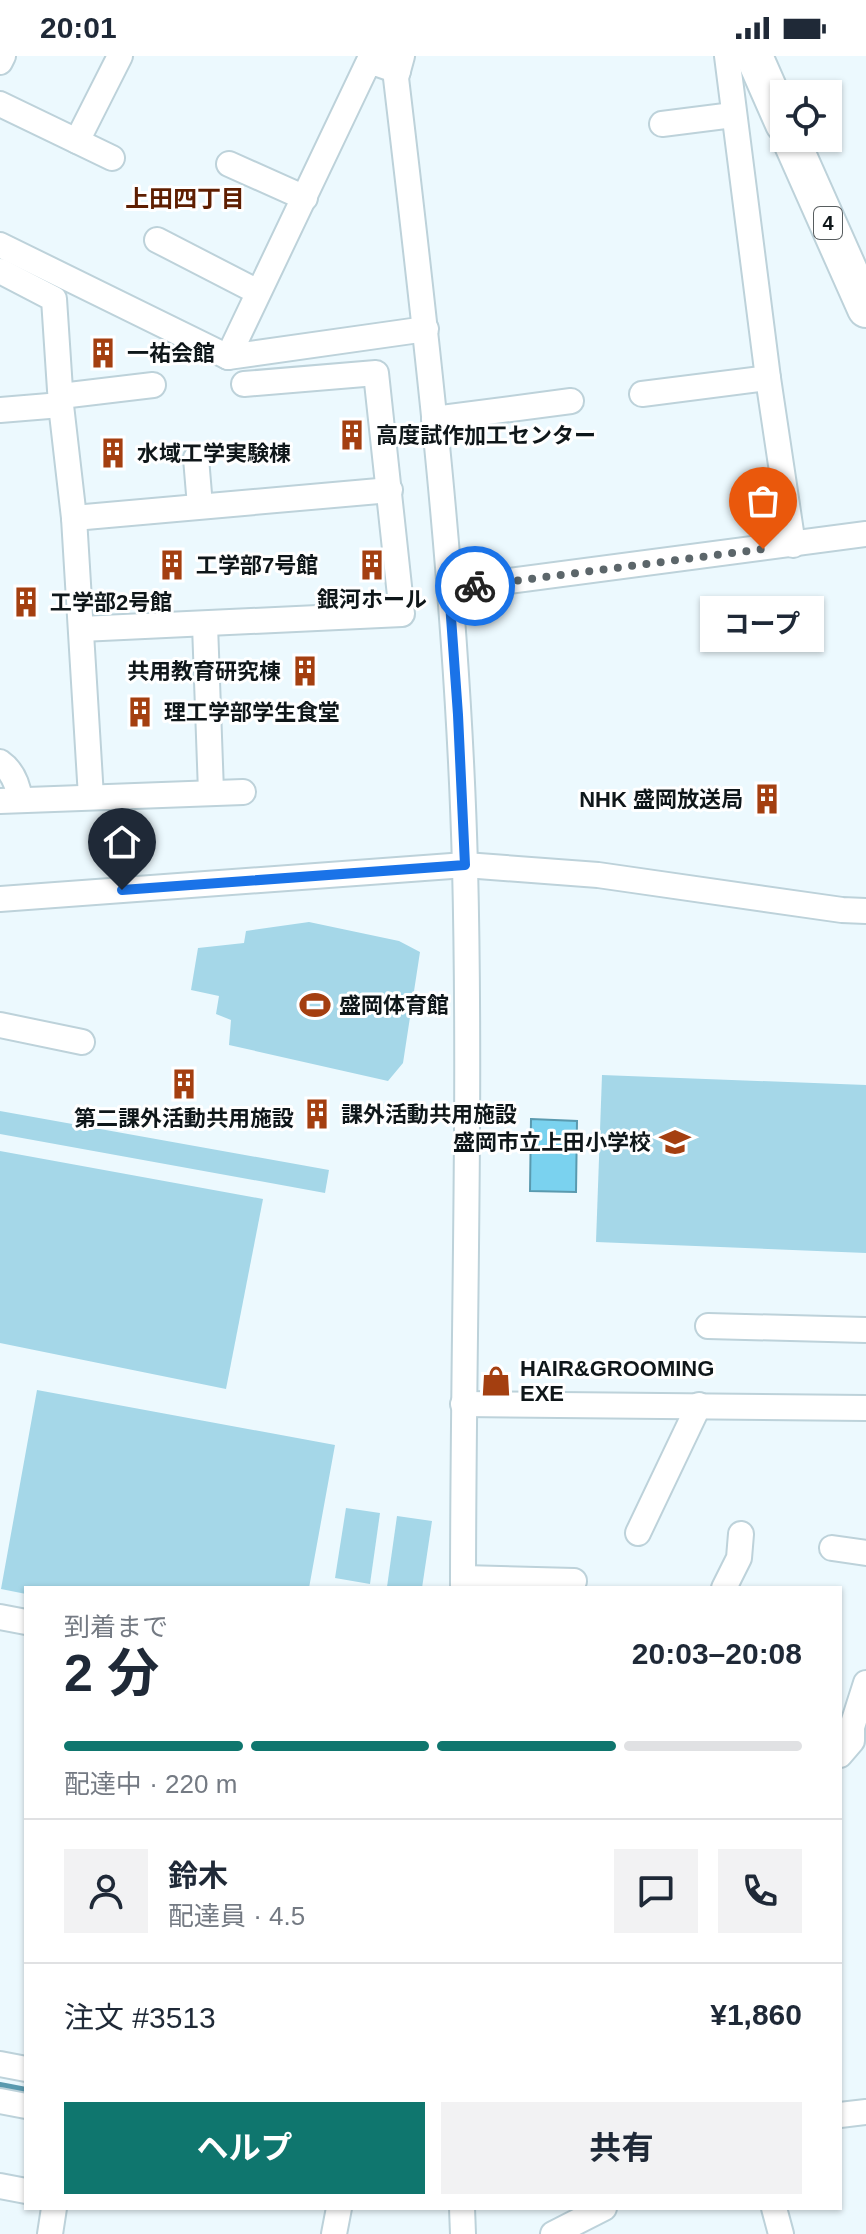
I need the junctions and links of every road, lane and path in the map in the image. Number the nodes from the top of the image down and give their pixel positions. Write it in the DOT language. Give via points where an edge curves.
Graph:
graph roads {
  1 [pos="3,56"];
  2 [pos="120,56"];
  3 [pos="727,56"];
  4 [pos="754,56"];
  5 [pos="780,56"];
  6 [pos="366,58"];
  7 [pos="0,62"];
  8 [pos="400,64"];
  9 [pos="791,80"];
  10 [pos="770,92"];
  11 [pos="0,104"];
  12 [pos="733,115"];
  13 [pos="662,124"];
  14 [pos="77,141"];
  15 [pos="796,152"];
  16 [pos="822,152"];
  17 [pos="112,158"];
  18 [pos="229,164"];
  19 [pos="305,198"];
  20 [pos="157,240"];
  21 [pos="0,245"];
  22 [pos="866,251"];
  23 [pos="0,271"];
  24 [pos="258,292"];
  25 [pos="866,309"];
  26 [pos="426,329"];
  27 [pos="228,357"];
  28 [pos="768,378"];
  29 [pos="244,384"];
  30 [pos="153,385"];
  31 [pos="642,394"];
  32 [pos="61,401"];
  33 [pos="571,401"];
  34 [pos="0,410"];
  35 [pos="434,419"];
  36 [pos="196,458"];
  37 [pos="390,490"];
  38 [pos="200,506"];
  39 [pos="74,518"];
  40 [pos="866,534"];
  41 [pos="793,545"];
  42 [pos="449,589"];
  43 [pos="205,625"];
  44 [pos="81,629"];
  45 [pos="0,762"];
  46 [pos="211,792"];
  47 [pos="243,792"];
  48 [pos="91,797"];
  49 [pos="10,801"];
  50 [pos="465,865"];
  51 [pos="0,899"];
  52 [pos="866,911"];
  53 [pos="0,1025"];
  54 [pos="82,1042"];
  55 [pos="708,1326"];
  56 [pos="866,1330"];
  57 [pos="463,1404"];
  58 [pos="699,1405"];
  59 [pos="866,1408"];
  60 [pos="638,1533"];
  61 [pos="741,1534"];
  62 [pos="832,1548"];
  63 [pos="866,1553"];
  64 [pos="574,1581"];
  65 [pos="463,1583"];
  66 [pos="725,1586"];
  67 [pos="0,1617"];
  68 [pos="24,1622"];
  69 [pos="855,1694"];
  70 [pos="853,1745"];
  71 [pos="0,2064"];
  72 [pos="24,2069"];
  73 [pos="0,2101"];
  74 [pos="24,2106"];
  75 [pos="866,2112"];
  76 [pos="842,2115"];
  77 [pos="0,2186"];
  78 [pos="24,2191"];
  79 [pos="54,2210"];
  80 [pos="339,2210"];
  81 [pos="462,2210"];
  82 [pos="600,2210"];
  83 [pos="775,2210"];
  84 [pos="50,2234"];
  85 [pos="334,2234"];
  86 [pos="463,2234"];
  87 [pos="553,2234"];
  88 [pos="781,2234"];
  1 -- 7 [label="street"];
  2 -- 14 [label="street"];
  3 -- 12 [label="street"];
  4 -- 10 [label="highway"];
  5 -- 9 [label="highway"];
  6 -- 8 [label="street"];
  6 -- 19 [label="street"];
  8 -- 26 [label="street" via="396,78"];
  11 -- 14 [label="street"];
  12 -- 13 [label="street"];
  12 -- 28 [label="street"];
  14 -- 17 [label="street"];
  15 -- 25 [label="highway, 4"];
  16 -- 22 [label="highway, 4"];
  18 -- 19 [label="street"];
  19 -- 24 [label="street"];
  20 -- 24 [label="street"];
  21 -- 27 [label="street"];
  23 -- 32 [label="street" via="54,299"];
  24 -- 27 [label="street"];
  26 -- 27 [label="street"];
  26 -- 35 [label="street"];
  28 -- 31 [label="street"];
  28 -- 41 [label="street"];
  29 -- 37 [label="street" via="376,373"];
  30 -- 32 [label="street"];
  32 -- 34 [label="street"];
  32 -- 39 [label="street"];
  33 -- 35 [label="street"];
  35 -- 42 [label="street"];
  36 -- 38 [label="street"];
  37 -- 38 [label="street"];
  37 -- 43 [label="street" via="402,614"];
  38 -- 39 [label="street"];
  39 -- 44 [label="street"];
  40 -- 41 [label="street"];
  41 -- 42 [label="street"];
  42 -- 50 [label="street"];
  43 -- 44 [label="street"];
  43 -- 46 [label="street"];
  44 -- 48 [label="street"];
  45 -- 49 [label="street" via="14,778"];
  46 -- 47 [label="street"];
  46 -- 48 [label="street"];
  48 -- 49 [label="street"];
  50 -- 51 [label="street"];
  50 -- 52 [label="street" via="598,875"];
  50 -- 57 [label="street"];
  53 -- 54 [label="street"];
  55 -- 56 [label="street"];
  57 -- 58 [label="street"];
  57 -- 65 [label="street"];
  58 -- 59 [label="street"];
  58 -- 60 [label="street"];
  61 -- 66 [label="street" via="739,1558"];
  62 -- 63 [label="street"];
  64 -- 65 [label="street"];
  67 -- 68 [label="street"];
  69 -- 70 [label="street"];
  71 -- 72 [label="street"];
  73 -- 74 [label="street"];
  75 -- 76 [label="street"];
  77 -- 78 [label="street"];
  79 -- 84 [label="street"];
  80 -- 85 [label="street"];
  81 -- 86 [label="street"];
  82 -- 87 [label="street"];
  83 -- 88 [label="street"];
}
